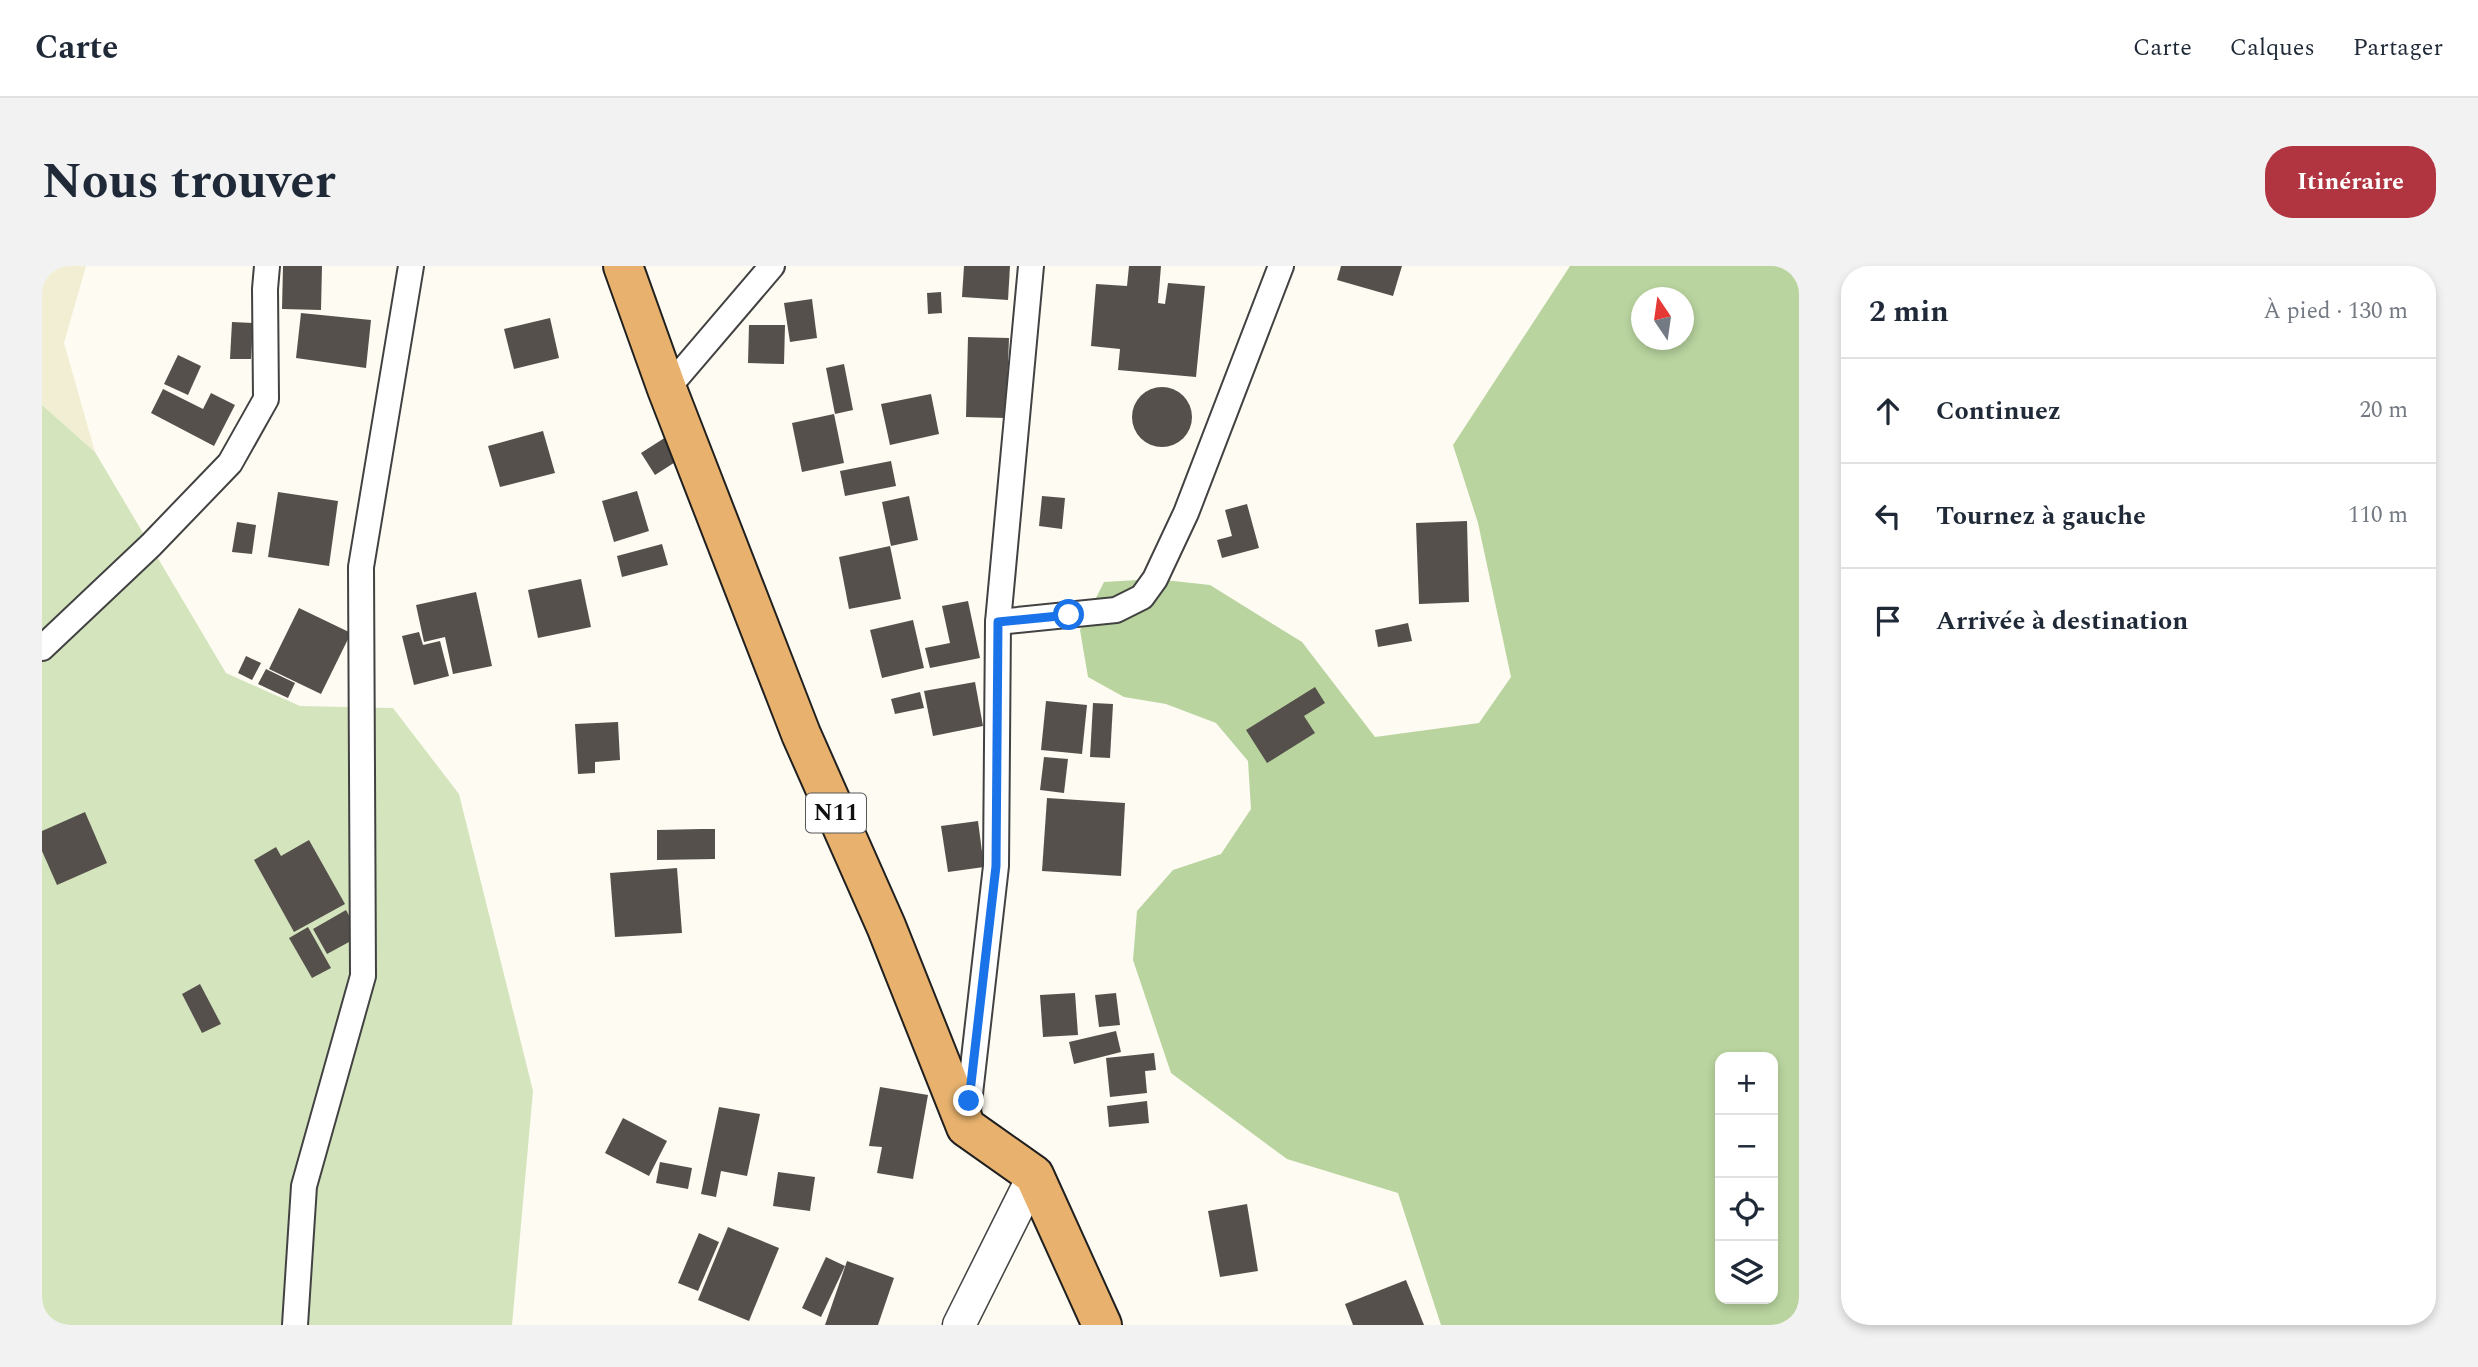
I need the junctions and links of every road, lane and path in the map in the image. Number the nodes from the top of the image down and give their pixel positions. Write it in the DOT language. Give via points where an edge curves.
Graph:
graph roads {
  1 [pos="267,266"];
  2 [pos="411,266"];
  3 [pos="623,266"];
  4 [pos="772,266"];
  5 [pos="1031,266"];
  6 [pos="1281,266"];
  7 [pos="667,389"];
  8 [pos="998,622"];
  9 [pos="42,648"];
  10 [pos="966,1128"];
  11 [pos="1034,1175"];
  12 [pos="295,1325"];
  13 [pos="959,1325"];
  14 [pos="1102,1325"];
  1 -- 9 [label="street" via="266,399 230,463"];
  2 -- 12 [label="street" via="361,567 363,976 304,1186"];
  3 -- 7 [label="highway, N11"];
  4 -- 7 [label="street"];
  5 -- 8 [label="street"];
  6 -- 8 [label="street" via="1186,513 1142,597 1116,610"];
  7 -- 10 [label="highway, N11" via="801,734 886,926"];
  8 -- 10 [label="street" via="996,866"];
  10 -- 11 [label="highway"];
  11 -- 13 [label="street"];
  11 -- 14 [label="highway"];
}
